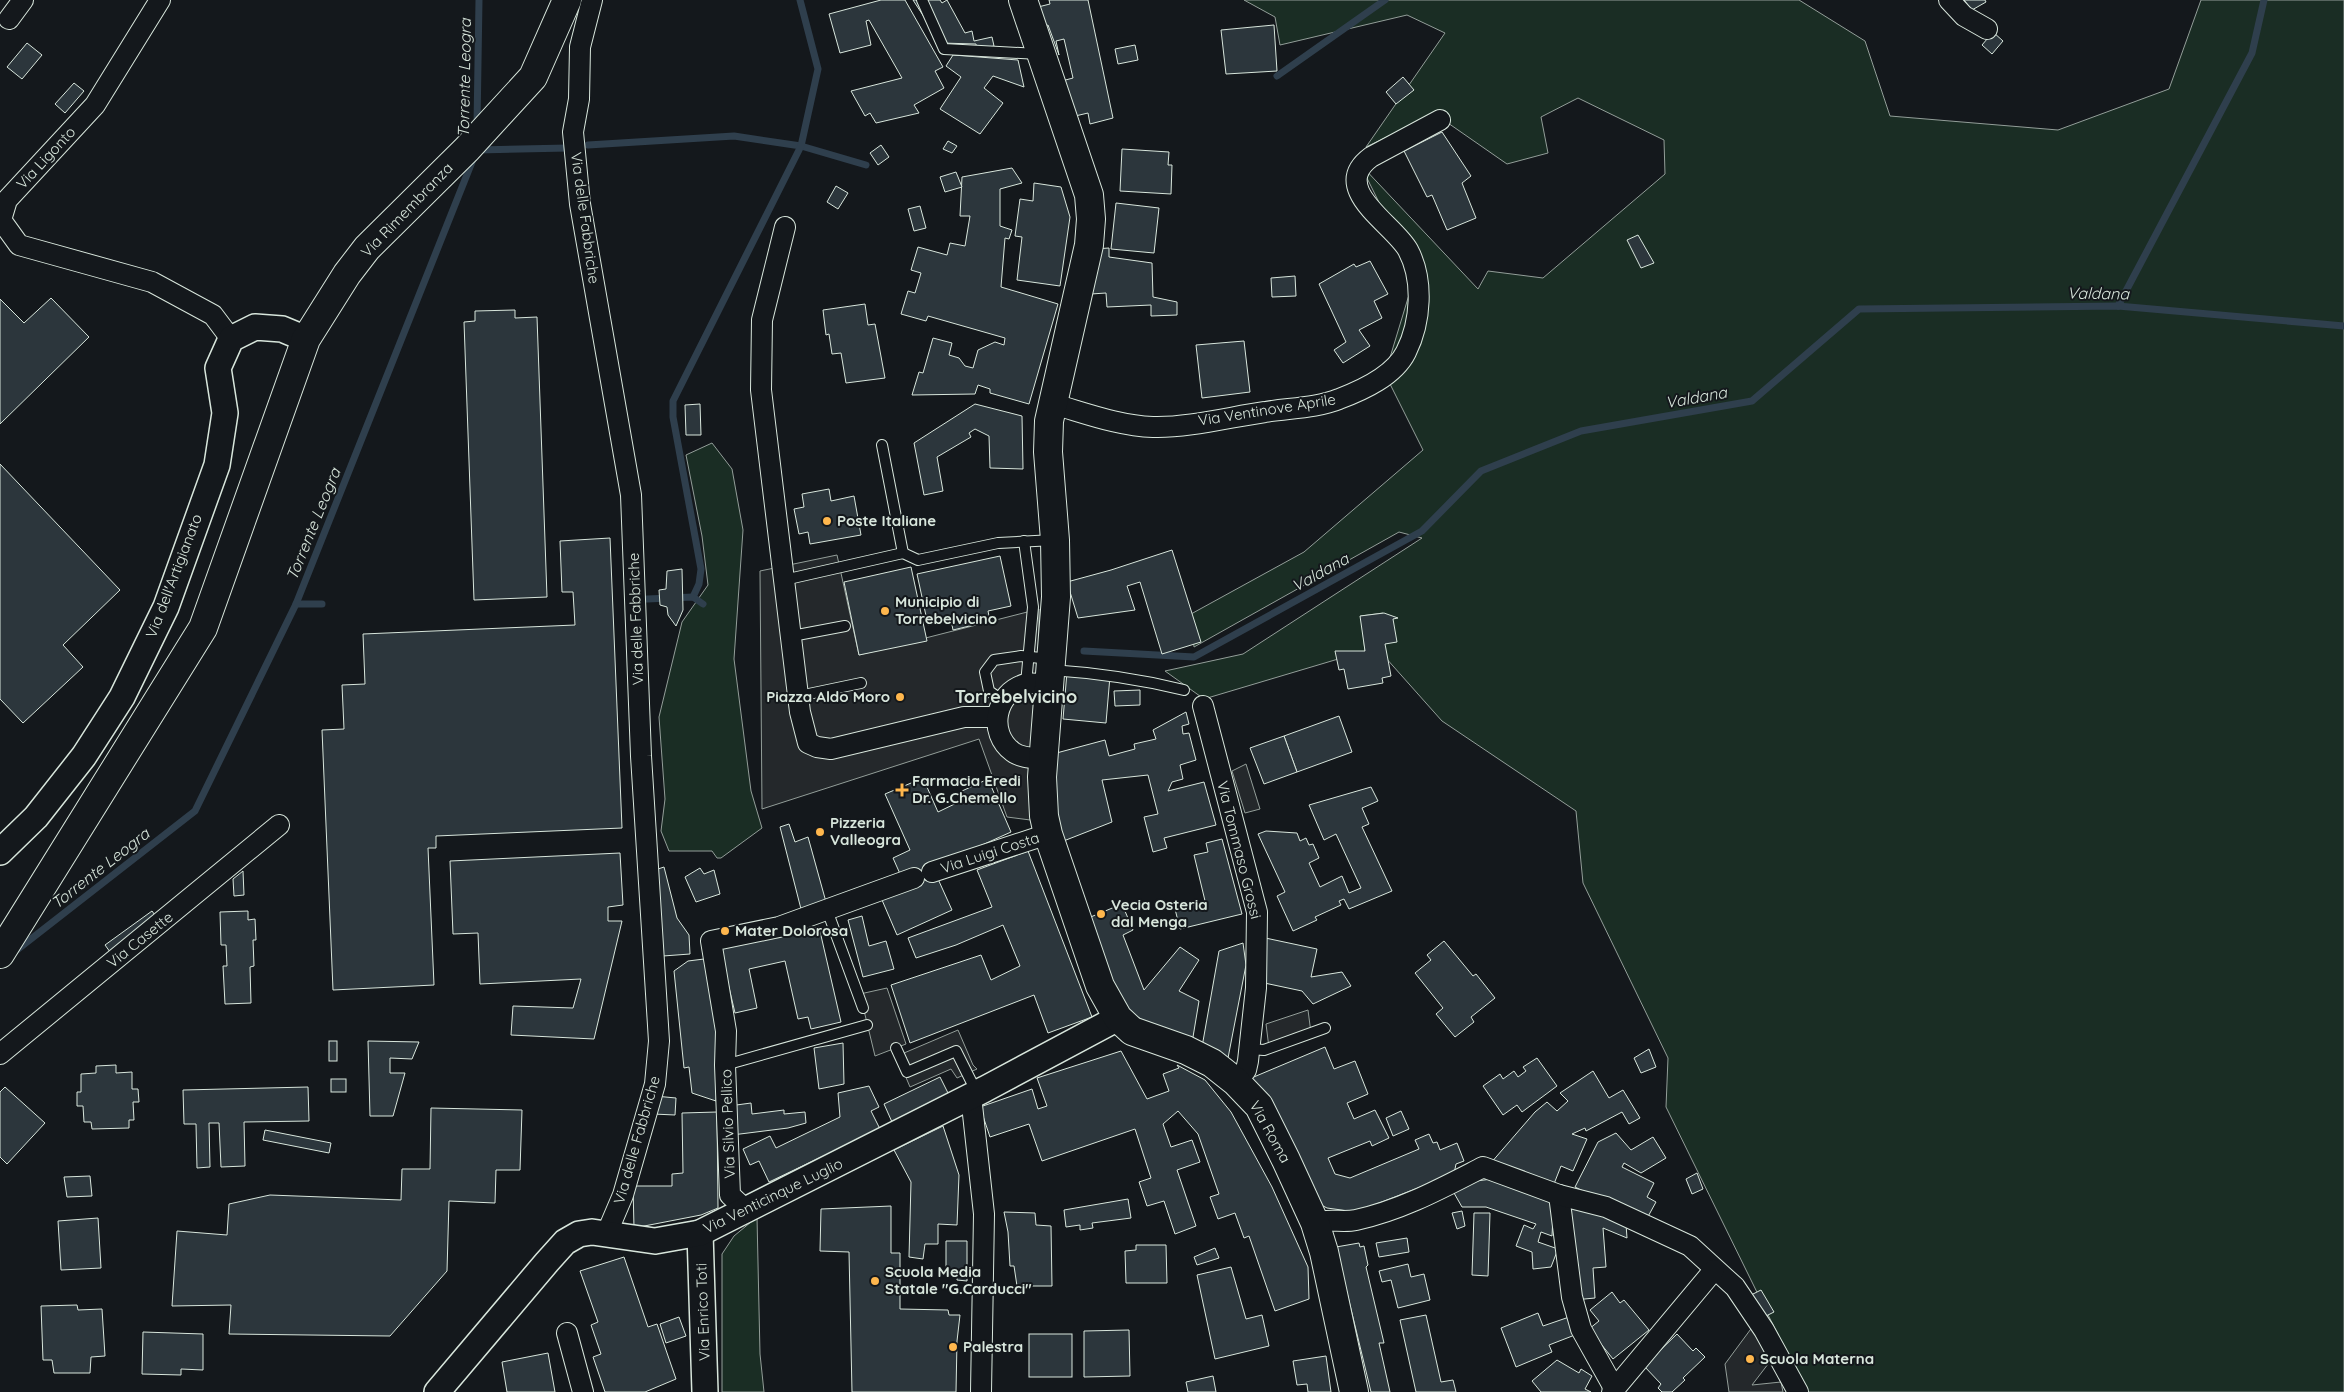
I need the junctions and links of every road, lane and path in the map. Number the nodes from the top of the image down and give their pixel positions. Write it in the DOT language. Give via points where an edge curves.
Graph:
graph roads {
  1 [pos="23,0"];
  2 [pos="160,0"];
  3 [pos="567,0"];
  4 [pos="592,0"];
  5 [pos="922,0"];
  6 [pos="1023,0"];
  7 [pos="1950,0"];
  8 [pos="9,19"];
  9 [pos="1987,29"];
  10 [pos="1042,54"];
  11 [pos="1440,120"];
  12 [pos="785,227"];
  13 [pos="231,339"];
  14 [pos="306,339"];
  15 [pos="1053,404"];
  16 [pos="882,445"];
  17 [pos="1055,540"];
  18 [pos="1024,541"];
  19 [pos="903,553"];
  20 [pos="784,580"];
  21 [pos="845,626"];
  22 [pos="792,636"];
  23 [pos="1041,671"];
  24 [pos="861,683"];
  25 [pos="1184,690"];
  26 [pos="799,696"];
  27 [pos="1203,706"];
  28 [pos="1000,709"];
  29 [pos="1044,759"];
  30 [pos="279,825"];
  31 [pos="1048,834"];
  32 [pos="0,852"];
  33 [pos="827,910"];
  34 [pos="0,954"];
  35 [pos="863,1008"];
  36 [pos="1118,1018"];
  37 [pos="867,1025"];
  38 [pos="1325,1028"];
  39 [pos="726,1031"];
  40 [pos="896,1048"];
  41 [pos="1250,1049"];
  42 [pos="0,1054"];
  43 [pos="725,1066"];
  44 [pos="1236,1082"];
  45 [pos="974,1095"];
  46 [pos="1559,1195"];
  47 [pos="746,1210"];
  48 [pos="1315,1223"];
  49 [pos="700,1232"];
  50 [pos="606,1235"];
  51 [pos="1714,1270"];
  52 [pos="566,1333"];
  53 [pos="1613,1390"];
  54 [pos="438,1392"];
  55 [pos="583,1392"];
  56 [pos="705,1392"];
  57 [pos="980,1392"];
  58 [pos="1354,1392"];
  59 [pos="1798,1392"];
  1 -- 8 [label="street"];
  2 -- 13 [label="street, Via Ligonto" via="95,105 8,200 1,220 18,245 152,282 213,314"];
  3 -- 14 [label="main road, Via Rimembranza" via="533,77 467,149 367,248"];
  4 -- 50 [label="street, Via delle Fabbriche" via="580,47 579,99 573,132 580,204 631,495 641,756 659,1042 655,1084 623,1195"];
  5 -- 10 [label="lane" via="944,49"];
  6 -- 10 [label="main road"];
  7 -- 9 [label="street" via="1964,16"];
  10 -- 15 [label="main road" via="1080,163 1089,195 1091,219"];
  11 -- 15 [label="street, Via Ventinove Aprile" via="1363,162 1359,171 1357,181 1364,203 1401,239 1418,275 1419,306 1411,339 1398,364 1384,376 1338,400 1172,426 1138,426"];
  12 -- 20 [label="street" via="762,320 760,354 765,435"];
  13 -- 14 [label="street" via="255,327 282,329"];
  13 -- 32 [label="street, Via dell'Artigianato" via="218,368 225,413 217,464 166,607 122,697 84,756 36,817"];
  14 -- 34 [label="main road, Via Rimembranza" via="203,628"];
  15 -- 17 [label="main road" via="1048,452"];
  16 -- 19 [label="lane"];
  17 -- 18 [label="lane"];
  17 -- 23 [label="main road" via="1056,597"];
  18 -- 19 [label="lane" via="998,542 918,560"];
  18 -- 23 [label="lane"];
  19 -- 20 [label="lane"];
  20 -- 22 [label="street"];
  21 -- 22 [label="lane"];
  22 -- 26 [label="street"];
  23 -- 25 [label="lane" via="1099,673"];
  23 -- 28 [label="street" via="1011,691"];
  23 -- 28 [label="lane" via="994,660 986,672 989,691"];
  23 -- 29 [label="main road, Via Roma"];
  24 -- 26 [label="lane"];
  26 -- 28 [label="street" via="808,743 831,749"];
  27 -- 41 [label="street, Via Tommaso Grossi" via="1257,912 1256,988"];
  28 -- 29 [label="street" via="1002,739 1014,752 1028,758"];
  29 -- 31 [label="main road, Via Roma" via="1042,795"];
  30 -- 42 [label="street, Via Casette"];
  31 -- 33 [label="street, Via Luigi Costa"];
  31 -- 36 [label="main road, Via Roma" via="1100,986"];
  33 -- 35 [label="lane"];
  33 -- 39 [label="street, Via Luigi Costa" via="779,926 711,942"];
  36 -- 44 [label="main road, Via Roma" via="1132,1031 1186,1050"];
  36 -- 45 [label="street, Via Venticinque Luglio"];
  37 -- 43 [label="lane"];
  38 -- 41 [label="lane" via="1264,1050"];
  39 -- 43 [label="street, Via Silvio Pellico"];
  40 -- 45 [label="lane" via="907,1072 956,1051"];
  41 -- 44 [label="street, Via Tommaso Grossi" via="1246,1070"];
  43 -- 47 [label="street, Via Silvio Pellico" via="730,1195"];
  44 -- 48 [label="main road, Via Roma" via="1259,1106"];
  45 -- 47 [label="street, Via Venticinque Luglio"];
  45 -- 57 [label="street" via="984,1214"];
  46 -- 48 [label="street" via="1483,1167 1418,1200 1355,1221 1323,1220"];
  46 -- 51 [label="street" via="1606,1207 1690,1246"];
  46 -- 53 [label="street" via="1572,1297 1582,1329"];
  47 -- 49 [label="street, Via Venticinque Luglio"];
  48 -- 58 [label="main road, Via Roma"];
  49 -- 50 [label="street, Via Venticinque Luglio" via="655,1241"];
  49 -- 56 [label="street, Via Enrico Toti"];
  50 -- 54 [label="street, Via Venticinque Luglio" via="579,1234 565,1242"];
  51 -- 53 [label="street"];
  51 -- 59 [label="street" via="1735,1287 1764,1330"];
  52 -- 55 [label="street"];
}
